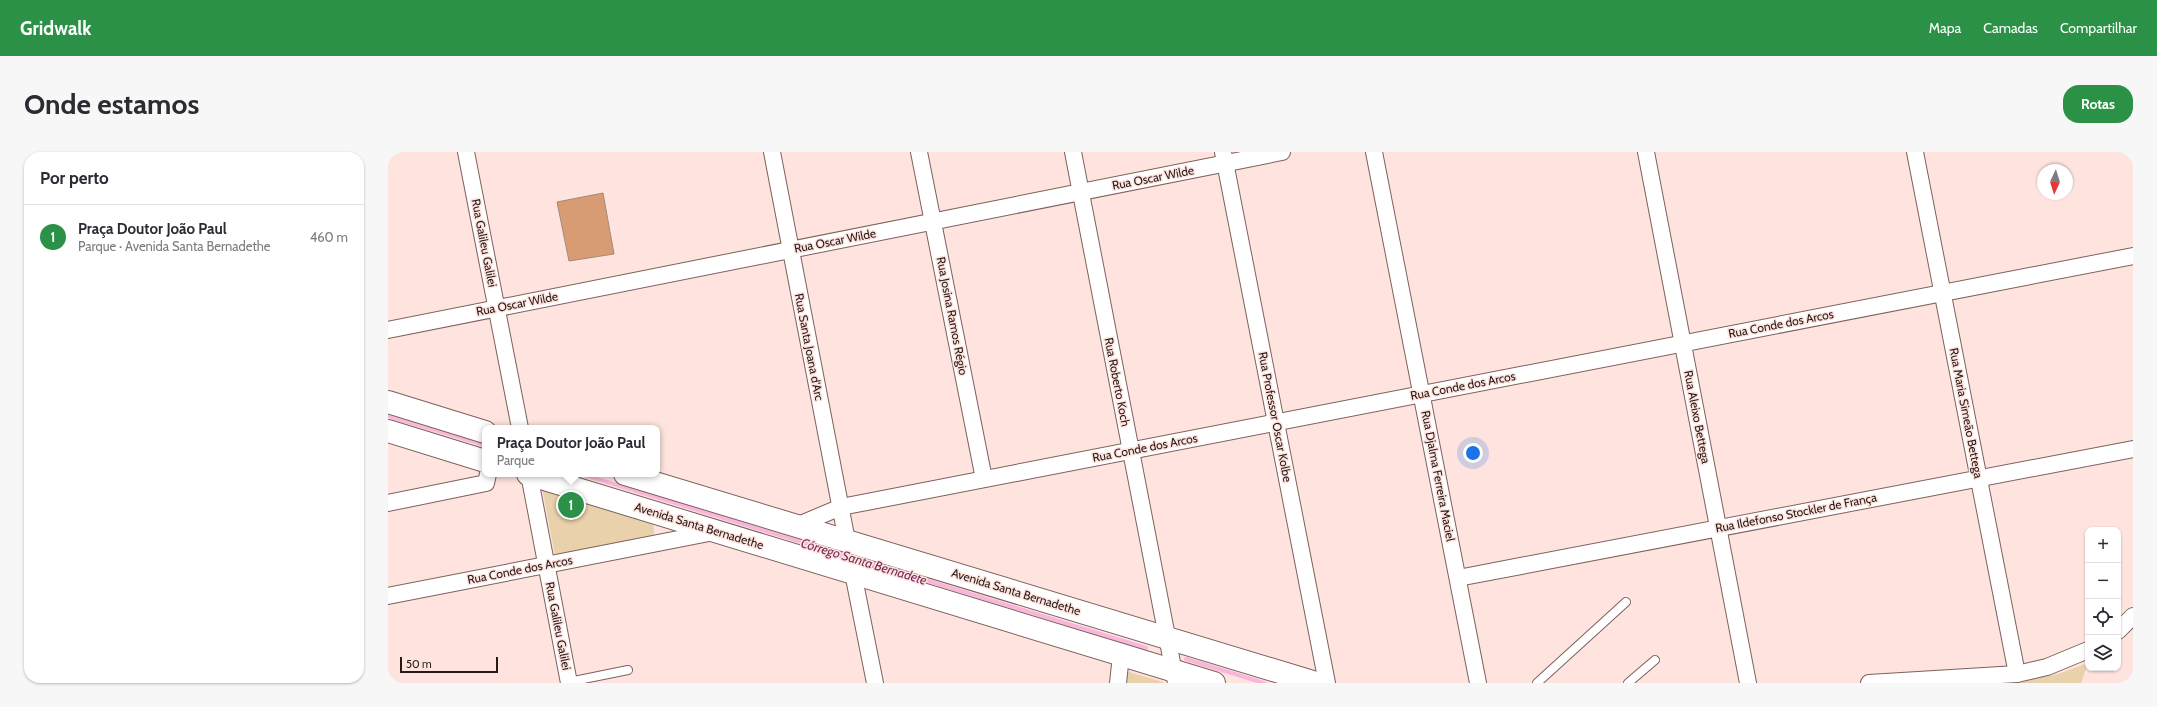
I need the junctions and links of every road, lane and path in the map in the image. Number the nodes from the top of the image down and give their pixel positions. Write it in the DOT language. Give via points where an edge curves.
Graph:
graph roads {
  1 [pos="466,152"];
  2 [pos="772,152"];
  3 [pos="920,152"];
  4 [pos="1072,152"];
  5 [pos="1282,152"];
  6 [pos="1374,152"];
  7 [pos="1646,152"];
  8 [pos="1916,152"];
  9 [pos="1224,158"];
  10 [pos="1080,192"];
  11 [pos="933,222"];
  12 [pos="791,250"];
  13 [pos="2133,256"];
  14 [pos="1943,293"];
  15 [pos="497,309"];
  16 [pos="388,330"];
  17 [pos="1683,343"];
  18 [pos="1422,394"];
  19 [pos="388,402"];
  20 [pos="1276,422"];
  21 [pos="519,425"];
  22 [pos="388,431"];
  23 [pos="482,431"];
  24 [pos="2133,448"];
  25 [pos="1131,451"];
  26 [pos="482,460"];
  27 [pos="487,477"];
  28 [pos="529,477"];
  29 [pos="538,477"];
  30 [pos="635,477"];
  31 [pos="1979,478"];
  32 [pos="984,479"];
  33 [pos="388,503"];
  34 [pos="840,507"];
  35 [pos="662,515"];
  36 [pos="796,526"];
  37 [pos="1719,528"];
  38 [pos="716,532"];
  39 [pos="847,541"];
  40 [pos="653,544"];
  41 [pos="546,565"];
  42 [pos="853,573"];
  43 [pos="1458,578"];
  44 [pos="388,596"];
  45 [pos="1626,602"];
  46 [pos="2133,616"];
  47 [pos="2121,627"];
  48 [pos="1167,638"];
  49 [pos="2085,651"];
  50 [pos="1121,655"];
  51 [pos="1655,660"];
  52 [pos="628,670"];
  53 [pos="2017,674"];
  54 [pos="1175,677"];
  55 [pos="1939,681"];
  56 [pos="569,682"];
  57 [pos="875,683"];
  58 [pos="1118,683"];
  59 [pos="1214,683"];
  60 [pos="1316,683"];
  61 [pos="1328,683"];
  62 [pos="1478,683"];
  63 [pos="1537,683"];
  64 [pos="1628,683"];
  65 [pos="1748,683"];
  66 [pos="1869,683"];
  1 -- 15 [label="street, Rua Galileu Galilei"];
  2 -- 12 [label="street, Rua Santa Joana d'Arc"];
  3 -- 11 [label="street, Rua Josina Ramos Régio"];
  4 -- 10 [label="street, Rua Roberto Koch"];
  5 -- 9 [label="street, Rua Oscar Wilde"];
  6 -- 18 [label="street, Rua Djalma Ferreira Maciel"];
  7 -- 17 [label="street, Rua Aleixo Bettega"];
  8 -- 14 [label="street, Rua Maria Simeão Bettega"];
  9 -- 10 [label="street, Rua Oscar Wilde"];
  9 -- 20 [label="street, Rua Professor Oscar Kolbe"];
  10 -- 11 [label="street, Rua Oscar Wilde"];
  10 -- 25 [label="street, Rua Roberto Koch"];
  11 -- 12 [label="street, Rua Oscar Wilde"];
  11 -- 32 [label="street, Rua Josina Ramos Régio"];
  12 -- 15 [label="street, Rua Oscar Wilde"];
  12 -- 34 [label="street, Rua Santa Joana d'Arc"];
  13 -- 14 [label="street, Rua Conde dos Arcos"];
  14 -- 17 [label="street, Rua Conde dos Arcos"];
  14 -- 31 [label="street, Rua Maria Simeão Bettega"];
  15 -- 16 [label="street, Rua Oscar Wilde"];
  15 -- 21 [label="street, Rua Galileu Galilei"];
  17 -- 18 [label="street, Rua Conde dos Arcos"];
  17 -- 37 [label="street, Rua Aleixo Bettega"];
  18 -- 20 [label="street, Rua Conde dos Arcos"];
  18 -- 43 [label="street, Rua Djalma Ferreira Maciel"];
  19 -- 23 [label="main road"];
  20 -- 25 [label="street, Rua Conde dos Arcos"];
  20 -- 61 [label="street, Rua Professor Oscar Kolbe"];
  22 -- 26 [label="main road"];
  24 -- 31 [label="street, Rua Ildefonso Stockler de França"];
  25 -- 32 [label="street, Rua Conde dos Arcos"];
  25 -- 48 [label="street, Rua Roberto Koch"];
  27 -- 33 [label="street" via="486,483"];
  28 -- 41 [label="street, Rua Galileu Galilei"];
  29 -- 35 [label="main road, Avenida Santa Bernadethe"];
  30 -- 36 [label="main road, Avenida Santa Bernadethe"];
  31 -- 37 [label="street, Rua Ildefonso Stockler de França"];
  31 -- 53 [label="street, Rua Maria Simeão Bettega"];
  32 -- 34 [label="street, Rua Conde dos Arcos"];
  34 -- 36 [label="street, Rua Conde dos Arcos"];
  34 -- 39 [label="street, Rua Santa Joana d'Arc"];
  35 -- 38 [label="main road, Avenida Santa Bernadethe"];
  35 -- 40 [label="street" via="665,526 663,537"];
  36 -- 39 [label="main road, Avenida Santa Bernadethe"];
  37 -- 43 [label="street, Rua Ildefonso Stockler de França"];
  37 -- 65 [label="street, Rua Aleixo Bettega"];
  38 -- 40 [label="street, Rua Conde dos Arcos"];
  38 -- 42 [label="main road, Avenida Santa Bernadethe"];
  39 -- 48 [label="main road, Avenida Santa Bernadethe"];
  40 -- 41 [label="street, Rua Conde dos Arcos"];
  41 -- 44 [label="street, Rua Conde dos Arcos"];
  41 -- 56 [label="street, Rua Galileu Galilei"];
  42 -- 50 [label="main road, Avenida Santa Bernadethe"];
  42 -- 57 [label="street"];
  43 -- 62 [label="street, Rua Djalma Ferreira Maciel"];
  45 -- 63 [label="lane"];
  46 -- 47 [label="street"];
  48 -- 54 [label="street, Rua Roberto Koch"];
  48 -- 60 [label="main road, Avenida Santa Bernadethe"];
  49 -- 53 [label="street" via="2047,667"];
  50 -- 54 [label="main road, Avenida Santa Bernadethe"];
  50 -- 58 [label="street"];
  51 -- 64 [label="lane"];
  52 -- 56 [label="lane"];
  53 -- 55 [label="street"];
  54 -- 59 [label="main road, Avenida Santa Bernadethe"];
  55 -- 66 [label="street"];
}
